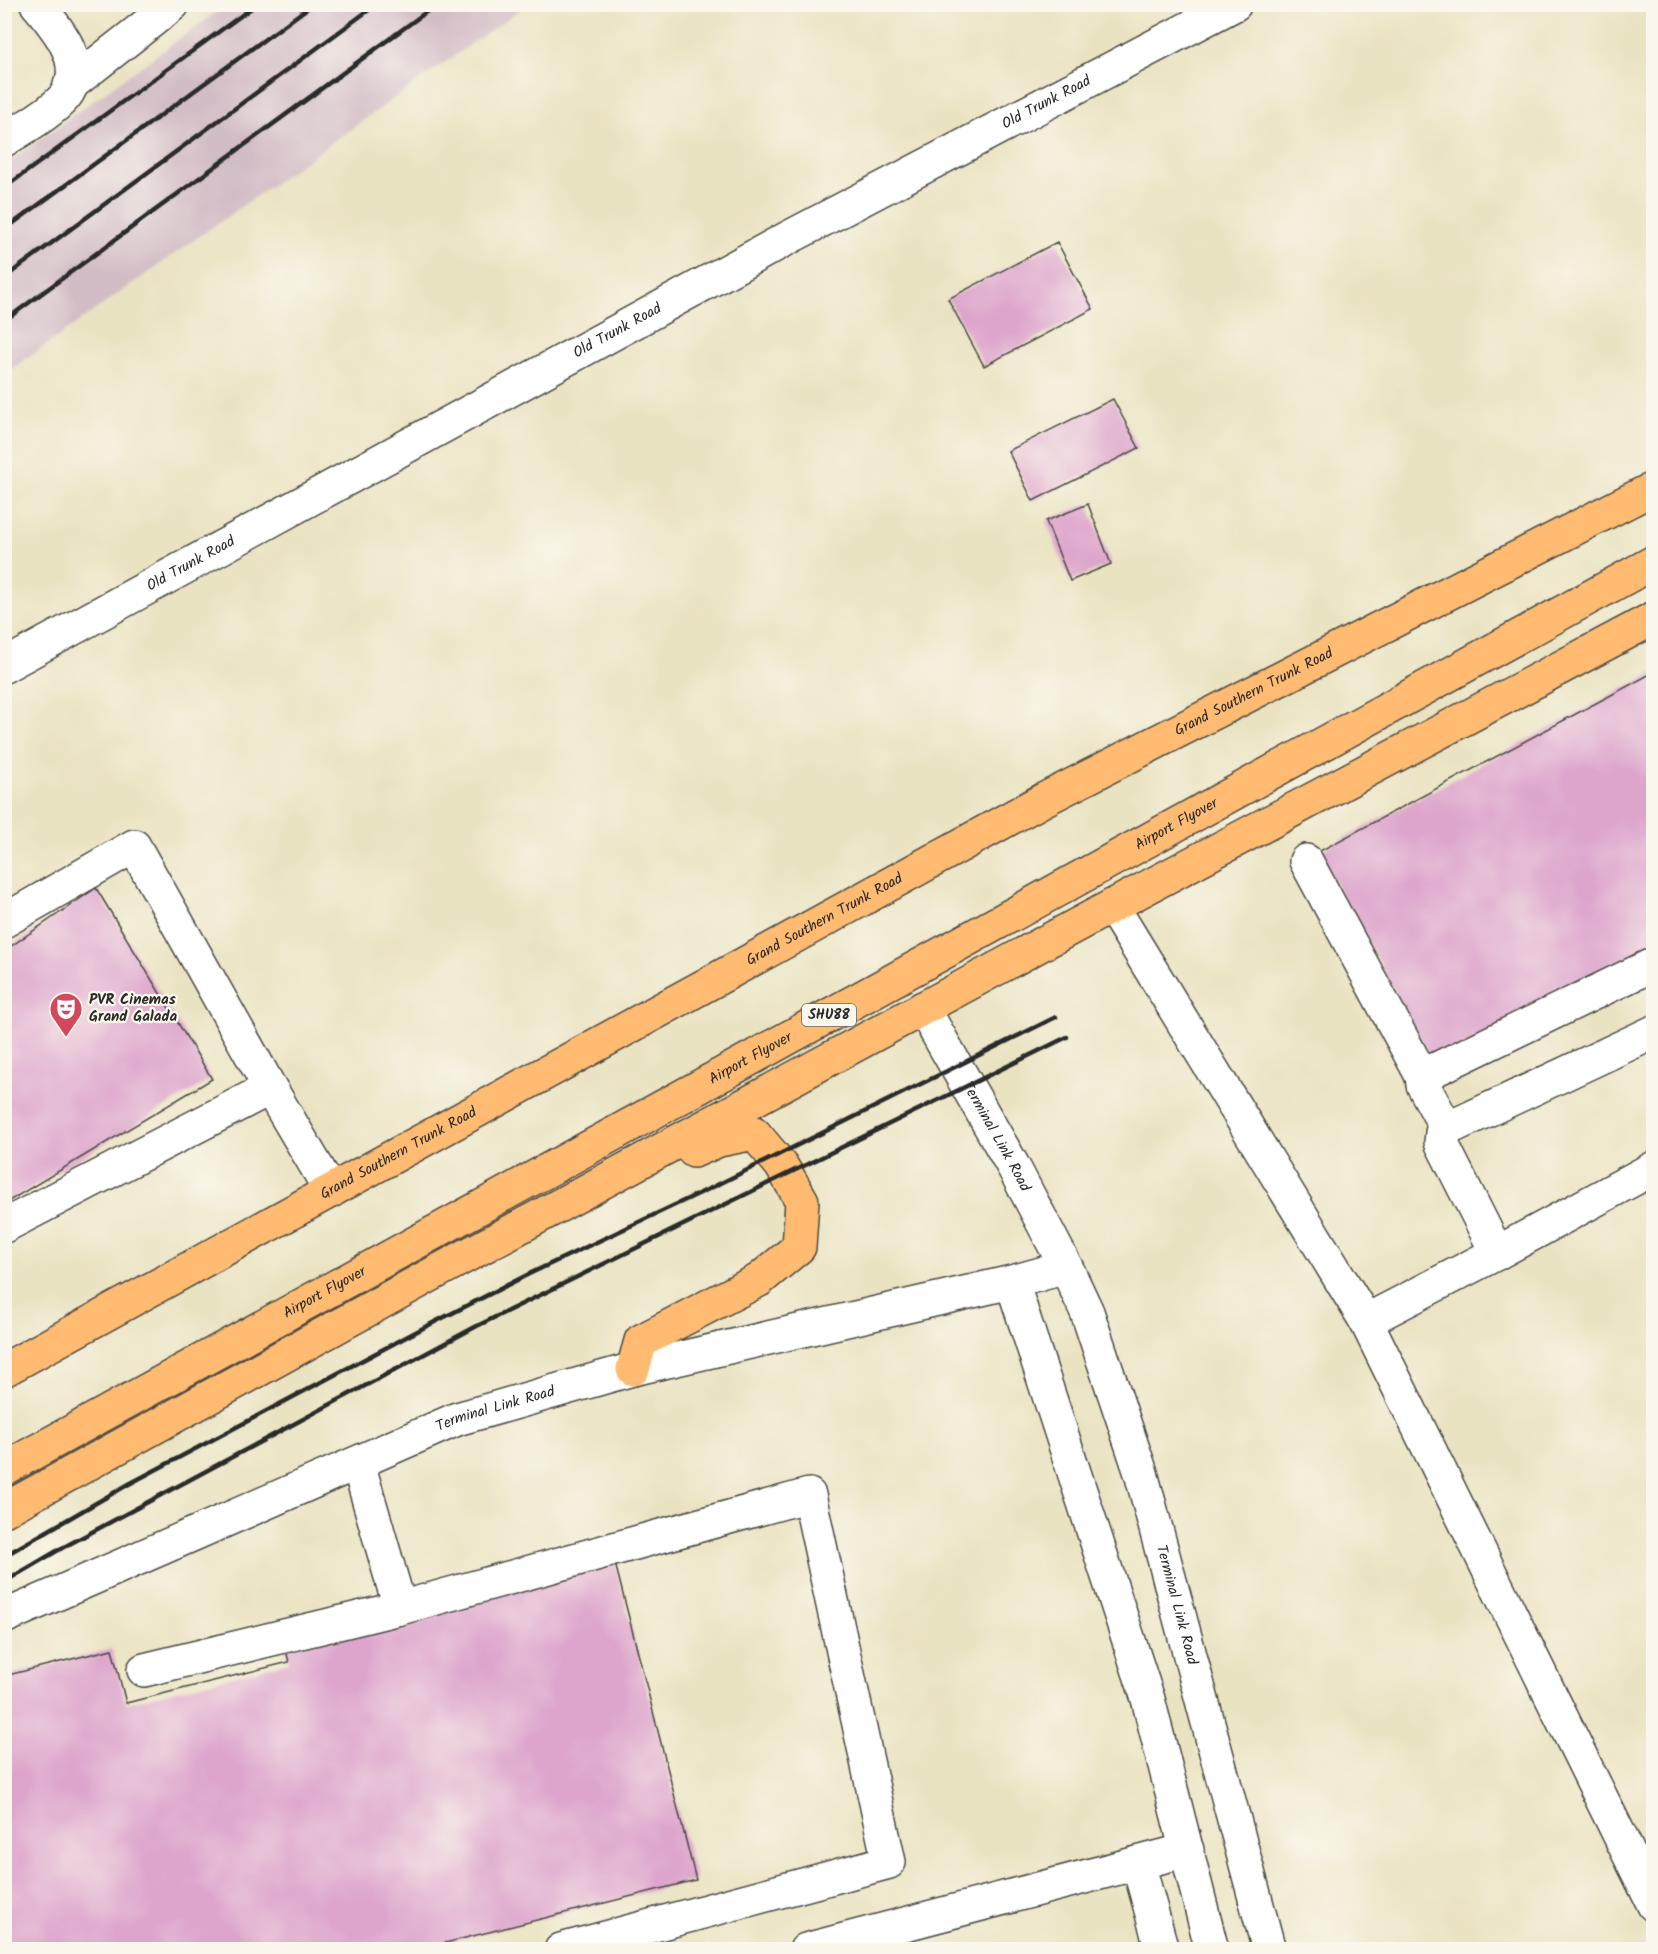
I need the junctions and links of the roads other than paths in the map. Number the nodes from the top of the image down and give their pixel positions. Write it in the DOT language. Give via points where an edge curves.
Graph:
graph roads {
  1 [pos="37,4"];
  2 [pos="173,4"];
  3 [pos="1235,4"];
  4 [pos="70,85"];
  5 [pos="4,140"];
  6 [pos="1653,488"];
  7 [pos="1653,562"];
  8 [pos="1653,618"];
  9 [pos="4,666"];
  10 [pos="1306,861"];
  11 [pos="1112,906"];
  12 [pos="4,921"];
  13 [pos="1653,964"];
  14 [pos="923,1008"];
  15 [pos="1653,1032"];
  16 [pos="1422,1076"];
  17 [pos="270,1088"];
  18 [pos="1447,1129"];
  19 [pos="1653,1168"];
  20 [pos="331,1191"];
  21 [pos="4,1226"];
  22 [pos="1497,1253"];
  23 [pos="1066,1267"];
  24 [pos="427,1277"];
  25 [pos="1012,1282"];
  26 [pos="1366,1321"];
  27 [pos="7,1364"];
  28 [pos="633,1369"];
  29 [pos="358,1463"];
  30 [pos="4,1469"];
  31 [pos="4,1510"];
  32 [pos="400,1608"];
  33 [pos="4,1617"];
  34 [pos="144,1670"];
  35 [pos="1187,1850"];
  36 [pos="1138,1863"];
  37 [pos="1653,1905"];
  38 [pos="561,1950"];
  39 [pos="806,1950"];
  40 [pos="1162,1950"];
  41 [pos="1212,1950"];
  42 [pos="1269,1950"];
  1 -- 4 [label="street" via="60,32 69,51 74,73"];
  2 -- 4 [label="street"];
  3 -- 9 [label="street, Old Trunk Road" via="788,238"];
  4 -- 5 [label="street" via="50,109"];
  6 -- 20 [label="main road, Grand Southern Trunk Road" via="1045,800"];
  7 -- 30 [label="main road, Airport Flyover / SHU88"];
  8 -- 11 [label="main road"];
  10 -- 16 [label="street"];
  11 -- 14 [label="main road"];
  11 -- 26 [label="street"];
  12 -- 17 [label="street" via="134,846"];
  13 -- 16 [label="street"];
  14 -- 23 [label="street, Terminal Link Road"];
  14 -- 24 [label="main road"];
  15 -- 18 [label="street"];
  16 -- 18 [label="street"];
  17 -- 20 [label="street"];
  17 -- 21 [label="street"];
  18 -- 22 [label="street" via="1440,1142"];
  19 -- 22 [label="street"];
  20 -- 27 [label="main road, Grand Southern Trunk Road"];
  22 -- 26 [label="street"];
  23 -- 25 [label="street, Terminal Link Road"];
  23 -- 42 [label="street, Terminal Link Road" via="1087,1312 1141,1473"];
  24 -- 28 [label="main road" via="453,1281 511,1254 685,1156 719,1140 754,1133 781,1165 802,1201 799,1247 759,1280 641,1341"];
  24 -- 31 [label="main road"];
  25 -- 28 [label="street, Terminal Link Road"];
  25 -- 35 [label="street" via="1148,1699"];
  26 -- 37 [label="street"];
  28 -- 29 [label="street, Terminal Link Road" via="457,1419"];
  29 -- 32 [label="street"];
  29 -- 33 [label="street, Terminal Link Road"];
  32 -- 34 [label="street"];
  32 -- 38 [label="street" via="808,1495 889,1862"];
  35 -- 36 [label="street"];
  35 -- 41 [label="street"];
  36 -- 39 [label="street"];
  36 -- 40 [label="street"];
}
